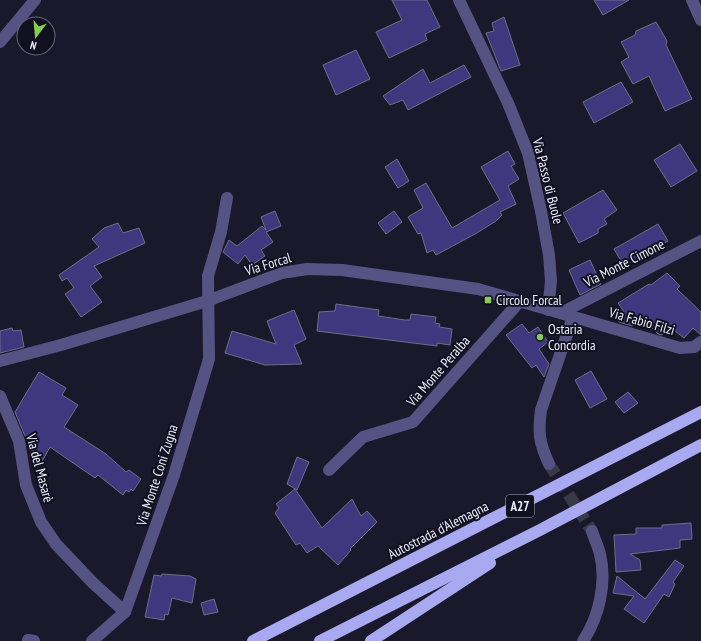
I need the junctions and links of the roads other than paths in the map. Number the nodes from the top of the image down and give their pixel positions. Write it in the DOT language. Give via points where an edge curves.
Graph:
graph roads {
  1 [pos="35,0"];
  2 [pos="459,0"];
  3 [pos="692,0"];
  4 [pos="701,20"];
  5 [pos="0,42"];
  6 [pos="227,198"];
  7 [pos="701,241"];
  8 [pos="207,301"];
  9 [pos="520,301"];
  10 [pos="548,310"];
  11 [pos="561,313"];
  12 [pos="573,317"];
  13 [pos="701,342"];
  14 [pos="0,361"];
  15 [pos="0,396"];
  16 [pos="701,412"];
  17 [pos="701,445"];
  18 [pos="548,464"];
  19 [pos="329,470"];
  20 [pos="540,530"];
  21 [pos="592,531"];
  22 [pos="125,612"];
  23 [pos="92,641"];
  24 [pos="253,641"];
  25 [pos="320,641"];
  26 [pos="371,641"];
  27 [pos="583,641"];
  1 -- 5 [label="street"];
  2 -- 10 [label="street, Via Passo di Buole" via="508,103 528,152 549,255 551,281"];
  3 -- 4 [label="street"];
  6 -- 8 [label="street, Via Monte Coni Zugna" via="221,232 208,276"];
  7 -- 11 [label="street, Via Monte Cimone"];
  8 -- 9 [label="street, Via Forcal" via="282,273 307,269 342,270 478,289"];
  8 -- 14 [label="street, Via Forcal"];
  8 -- 22 [label="street, Via Monte Coni Zugna" via="209,359 174,476"];
  9 -- 10 [label="street, Via Forcal"];
  9 -- 19 [label="street, Via Monte Peralba" via="413,422 363,437"];
  10 -- 11 [label="street, Via Forcal"];
  11 -- 12 [label="street, Via Forcal"];
  12 -- 13 [label="street, Via Fabio Filzi" via="680,348 694,347"];
  12 -- 18 [label="street" via="541,410 540,446"];
  15 -- 22 [label="street, Via del Masarè" via="19,441 26,485 40,522 56,544 87,577"];
  16 -- 24 [label="highway, Autostrada d'Alemagna / A27"];
  17 -- 20 [label="highway, A27"];
  20 -- 25 [label="highway, A27"];
  20 -- 26 [label="highway, A27"];
  21 -- 27 [label="street" via="600,554 601,594 596,613"];
  22 -- 23 [label="street, Via Monte Coni Zugna"];
}
